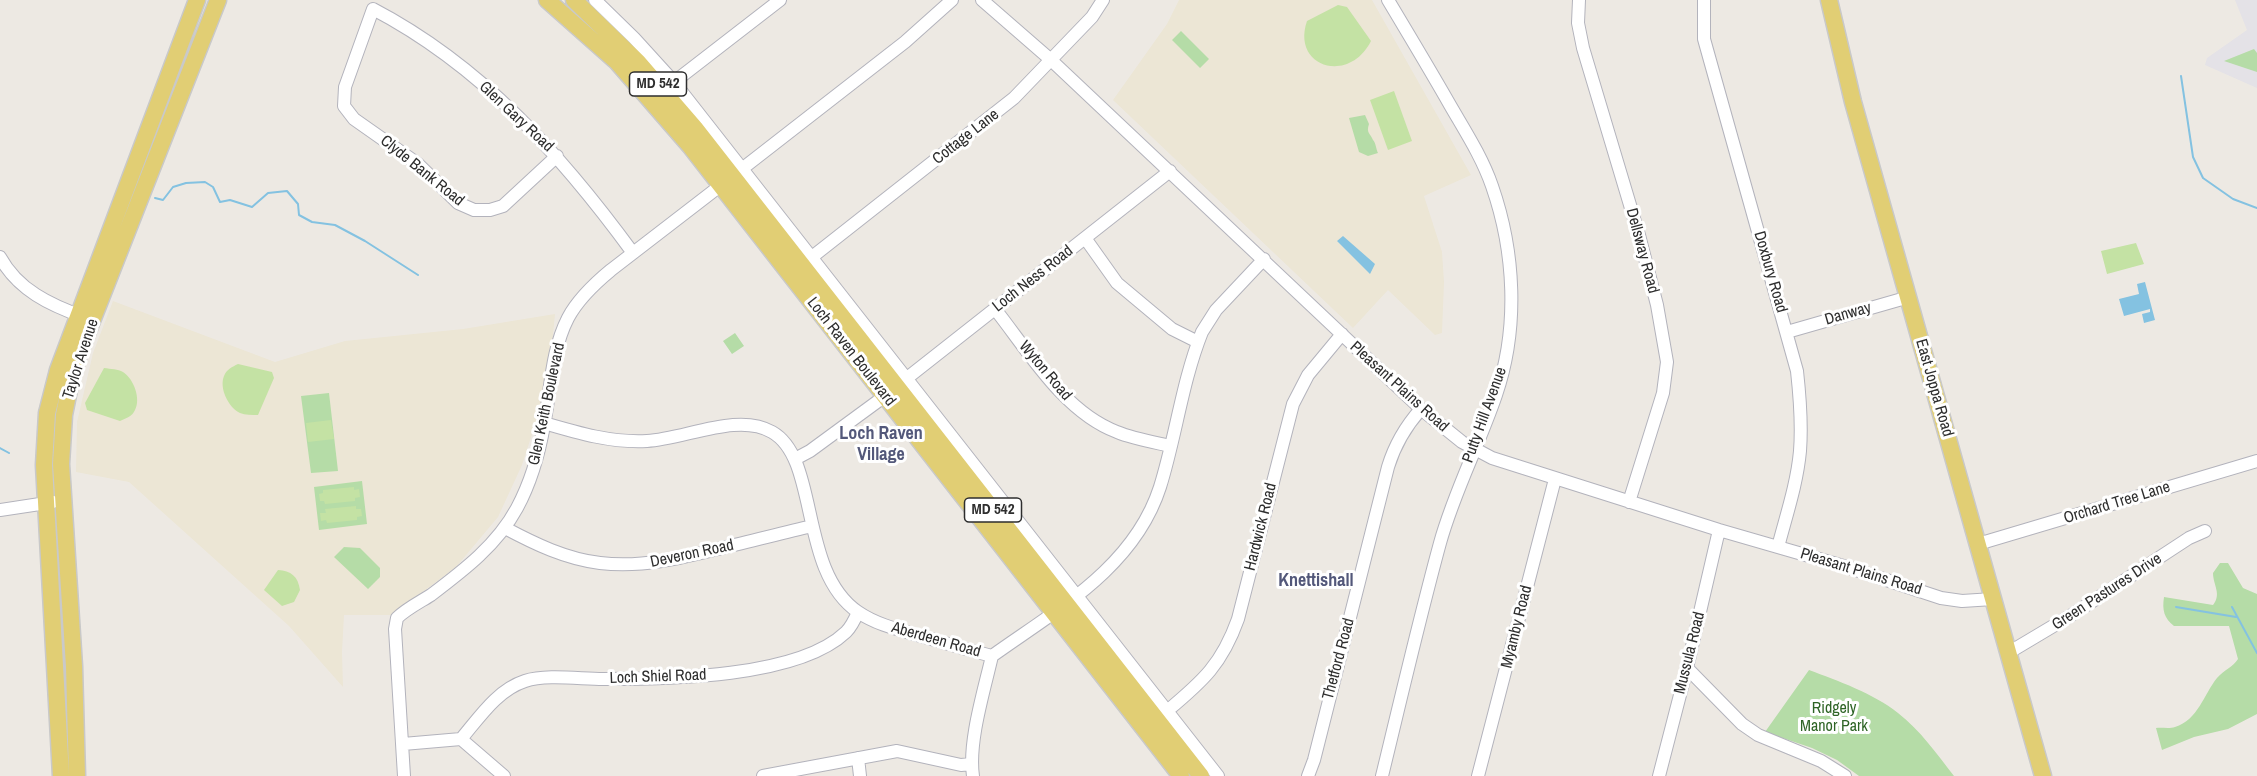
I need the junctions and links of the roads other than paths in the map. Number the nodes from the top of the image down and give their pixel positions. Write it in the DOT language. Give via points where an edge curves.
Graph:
graph roads {
  1 [pos="197,0"];
  2 [pos="218,0"];
  3 [pos="547,0"];
  4 [pos="574,0"];
  5 [pos="595,0"];
  6 [pos="952,0"];
  7 [pos="982,0"];
  8 [pos="1103,0"];
  9 [pos="1388,0"];
  10 [pos="1579,0"];
  11 [pos="1704,0"];
  12 [pos="1829,0"];
  13 [pos="773,2"];
  14 [pos="374,9"];
  15 [pos="1052,60"];
  16 [pos="674,82"];
  17 [pos="557,156"];
  18 [pos="136,160"];
  19 [pos="1170,171"];
  20 [pos="732,177"];
  21 [pos="130,225"];
  22 [pos="1085,238"];
  23 [pos="633,253"];
  24 [pos="0,257"];
  25 [pos="813,257"];
  26 [pos="1264,259"];
  27 [pos="1909,297"];
  28 [pos="995,309"];
  29 [pos="85,318"];
  30 [pos="1787,332"];
  31 [pos="1342,334"];
  32 [pos="1198,342"];
  33 [pos="896,387"];
  34 [pos="1421,409"];
  35 [pos="544,423"];
  36 [pos="1170,446"];
  37 [pos="1474,450"];
  38 [pos="795,459"];
  39 [pos="2257,461"];
  40 [pos="1555,479"];
  41 [pos="55,502"];
  42 [pos="1629,502"];
  43 [pos="0,510"];
  44 [pos="812,526"];
  45 [pos="505,528"];
  46 [pos="1719,530"];
  47 [pos="2205,531"];
  48 [pos="1978,544"];
  49 [pos="1778,547"];
  50 [pos="1993,599"];
  51 [pos="1065,604"];
  52 [pos="858,612"];
  53 [pos="2008,653"];
  54 [pos="992,656"];
  55 [pos="1687,668"];
  56 [pos="1167,711"];
  57 [pos="461,740"];
  58 [pos="403,744"];
  59 [pos="858,758"];
  60 [pos="972,770"];
  61 [pos="61,776"];
  62 [pos="77,776"];
  63 [pos="404,776"];
  64 [pos="504,776"];
  65 [pos="763,776"];
  66 [pos="860,776"];
  67 [pos="1181,776"];
  68 [pos="1201,776"];
  69 [pos="1218,776"];
  70 [pos="1308,776"];
  71 [pos="1382,776"];
  72 [pos="1478,776"];
  73 [pos="1659,776"];
  74 [pos="1845,776"];
  75 [pos="2043,776"];
  1 -- 18 [label="main road, Taylor Avenue"];
  2 -- 21 [label="main road, Taylor Avenue"];
  3 -- 20 [label="main road, Loch Raven Boulevard / MD 542" via="617,62"];
  4 -- 20 [label="main road, Loch Raven Boulevard / MD 542" via="655,80"];
  5 -- 16 [label="street, Loch Raven Boulevard"];
  6 -- 20 [label="street, Glen Keith Boulevard" via="905,42"];
  7 -- 15 [label="street, Pleasant Plains Road"];
  8 -- 15 [label="street, Cottage Lane"];
  9 -- 37 [label="street, Putty Hill Avenue" via="1481,160 1492,185 1507,244 1511,295 1506,354 1496,395"];
  10 -- 42 [label="street, Dellsway Road" via="1583,48 1639,235 1667,362 1663,393"];
  11 -- 30 [label="street, Doxbury Road" via="1704,39"];
  12 -- 27 [label="main road, East Joppa Road" via="1853,102"];
  13 -- 16 [label="street"];
  14 -- 17 [label="street, Glen Gary Road" via="475,78"];
  14 -- 17 [label="street, Clyde Bank Road" via="345,87 346,110 418,164 458,203 482,211 503,206"];
  15 -- 19 [label="street, Pleasant Plains Road"];
  15 -- 25 [label="street, Cottage Lane" via="1002,108"];
  16 -- 20 [label="street, Loch Raven Boulevard"];
  17 -- 23 [label="street, Glen Gary Road"];
  18 -- 21 [label="main road" via="141,177 130,206"];
  18 -- 29 [label="main road, Taylor Avenue"];
  19 -- 22 [label="street, Loch Ness Road"];
  19 -- 26 [label="street, Pleasant Plains Road"];
  20 -- 23 [label="street, Glen Keith Boulevard"];
  20 -- 25 [label="street, Loch Raven Boulevard"];
  20 -- 33 [label="main road, Loch Raven Boulevard / MD 542"];
  21 -- 29 [label="main road, Taylor Avenue"];
  22 -- 28 [label="street, Loch Ness Road"];
  22 -- 32 [label="street" via="1116,282 1172,329"];
  23 -- 35 [label="street, Glen Keith Boulevard" via="594,284 568,318 555,355"];
  24 -- 29 [label="street" via="10,274 28,290"];
  25 -- 33 [label="street, Loch Raven Boulevard"];
  26 -- 31 [label="street, Pleasant Plains Road"];
  26 -- 32 [label="street, Aberdeen Road" via="1216,310"];
  27 -- 30 [label="street, Danway"];
  27 -- 48 [label="main road, East Joppa Road"];
  28 -- 33 [label="street, Loch Ness Road"];
  28 -- 36 [label="street, Wyton Road" via="1079,410 1116,432"];
  29 -- 41 [label="main road, Taylor Avenue" via="64,415"];
  30 -- 49 [label="street, Doxbury Road" via="1798,380 1800,452"];
  31 -- 34 [label="street, Pleasant Plains Road"];
  31 -- 56 [label="street, Hardwick Road" via="1308,375 1293,404 1238,619 1226,650 1208,675"];
  32 -- 36 [label="street, Aberdeen Road"];
  33 -- 38 [label="street, Loch Ness Road"];
  33 -- 51 [label="main road, Loch Raven Boulevard / MD 542"];
  33 -- 51 [label="street, Loch Raven Boulevard"];
  34 -- 37 [label="street, Pleasant Plains Road"];
  34 -- 70 [label="street, Thetford Road" via="1404,428 1388,467"];
  35 -- 38 [label="street, Aberdeen Road" via="610,439 647,441 736,424 755,425 783,440"];
  35 -- 45 [label="street, Glen Keith Boulevard" via="530,480"];
  36 -- 51 [label="street, Aberdeen Road" via="1157,495 1138,532 1109,569"];
  37 -- 40 [label="street, Pleasant Plains Road"];
  37 -- 71 [label="street, Putty Hill Avenue" via="1440,541"];
  38 -- 44 [label="street, Aberdeen Road"];
  39 -- 48 [label="street, Orchard Tree Lane"];
  40 -- 42 [label="street, Pleasant Plains Road"];
  40 -- 72 [label="street, Myamby Road"];
  41 -- 43 [label="street"];
  41 -- 61 [label="main road, Taylor Avenue"];
  41 -- 62 [label="main road, Taylor Avenue" via="74,666"];
  42 -- 46 [label="street, Pleasant Plains Road"];
  44 -- 45 [label="street, Deveron Road" via="642,564 581,559 533,543"];
  44 -- 52 [label="street, Aberdeen Road" via="828,576"];
  45 -- 58 [label="street, Glen Keith Boulevard" via="462,571 397,618"];
  46 -- 49 [label="street, Pleasant Plains Road"];
  46 -- 55 [label="street, Mussula Road"];
  47 -- 53 [label="street, Green Pastures Drive"];
  48 -- 50 [label="main road, East Joppa Road"];
  49 -- 50 [label="street, Pleasant Plains Road" via="1947,599"];
  50 -- 53 [label="main road, East Joppa Road"];
  51 -- 54 [label="street, Aberdeen Road"];
  51 -- 56 [label="street, Loch Raven Boulevard"];
  51 -- 67 [label="main road, Loch Raven Boulevard / MD 542"];
  51 -- 68 [label="main road, Loch Raven Boulevard / MD 542"];
  52 -- 54 [label="street, Aberdeen Road" via="890,627"];
  52 -- 57 [label="street, Loch Shiel Road" via="846,632 826,646 759,668 715,674 524,681 498,697"];
  53 -- 75 [label="main road, East Joppa Road"];
  54 -- 60 [label="street"];
  55 -- 73 [label="street, Mussula Road"];
  55 -- 74 [label="street" via="1750,729"];
  56 -- 69 [label="street, Loch Raven Boulevard"];
  57 -- 58 [label="street"];
  57 -- 64 [label="street"];
  58 -- 63 [label="street"];
  59 -- 60 [label="street" via="897,751"];
  59 -- 65 [label="street"];
  59 -- 66 [label="street"];
}
